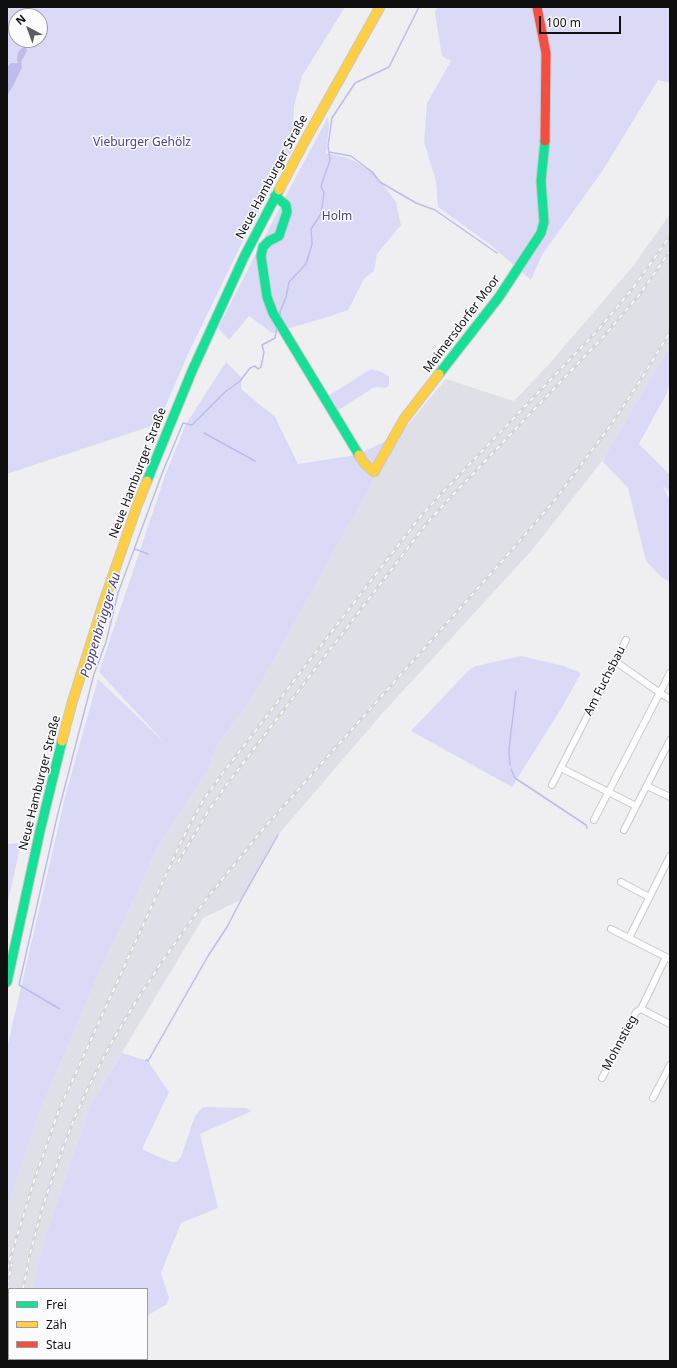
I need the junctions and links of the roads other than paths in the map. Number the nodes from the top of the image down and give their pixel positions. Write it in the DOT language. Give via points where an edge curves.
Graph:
graph roads {
  1 [pos="380,7"];
  2 [pos="538,7"];
  3 [pos="275,196"];
  4 [pos="626,640"];
  5 [pos="615,661"];
  6 [pos="670,673"];
  7 [pos="660,693"];
  8 [pos="670,699"];
  9 [pos="670,740"];
  10 [pos="561,768"];
  11 [pos="552,785"];
  12 [pos="647,786"];
  13 [pos="608,792"];
  14 [pos="670,797"];
  15 [pos="636,806"];
  16 [pos="594,820"];
  17 [pos="624,830"];
  18 [pos="670,856"];
  19 [pos="621,882"];
  20 [pos="649,897"];
  21 [pos="611,929"];
  22 [pos="628,938"];
  23 [pos="668,958"];
  24 [pos="7,982"];
  25 [pos="641,1009"];
  26 [pos="670,1024"];
  27 [pos="670,1064"];
  28 [pos="602,1078"];
  29 [pos="653,1098"];
  1 -- 3 [label="main road, Neue Hamburger Straße"];
  2 -- 3 [label="main road, Meimersdorfer Moor" via="546,53 542,181 544,222 541,233 499,297 404,418 374,472 365,464 273,313 261,256 263,247 278,236 287,212 286,205"];
  3 -- 24 [label="main road, Neue Hamburger Straße" via="192,371 137,506 104,601 56,764"];
  4 -- 5 [label="street, Am Fuchsbau"];
  5 -- 7 [label="street"];
  5 -- 10 [label="street, Am Fuchsbau"];
  6 -- 7 [label="street"];
  7 -- 8 [label="street"];
  7 -- 13 [label="street"];
  9 -- 12 [label="street"];
  10 -- 11 [label="street, Am Fuchsbau"];
  10 -- 13 [label="street"];
  12 -- 14 [label="street"];
  12 -- 15 [label="street"];
  13 -- 15 [label="street"];
  13 -- 16 [label="street"];
  15 -- 17 [label="street"];
  18 -- 20 [label="street"];
  19 -- 20 [label="street"];
  20 -- 22 [label="street"];
  21 -- 22 [label="street"];
  22 -- 23 [label="street"];
  23 -- 25 [label="street, Mohnstieg"];
  25 -- 26 [label="street"];
  25 -- 28 [label="street, Mohnstieg" via="636,1012"];
  27 -- 29 [label="street"];
}
